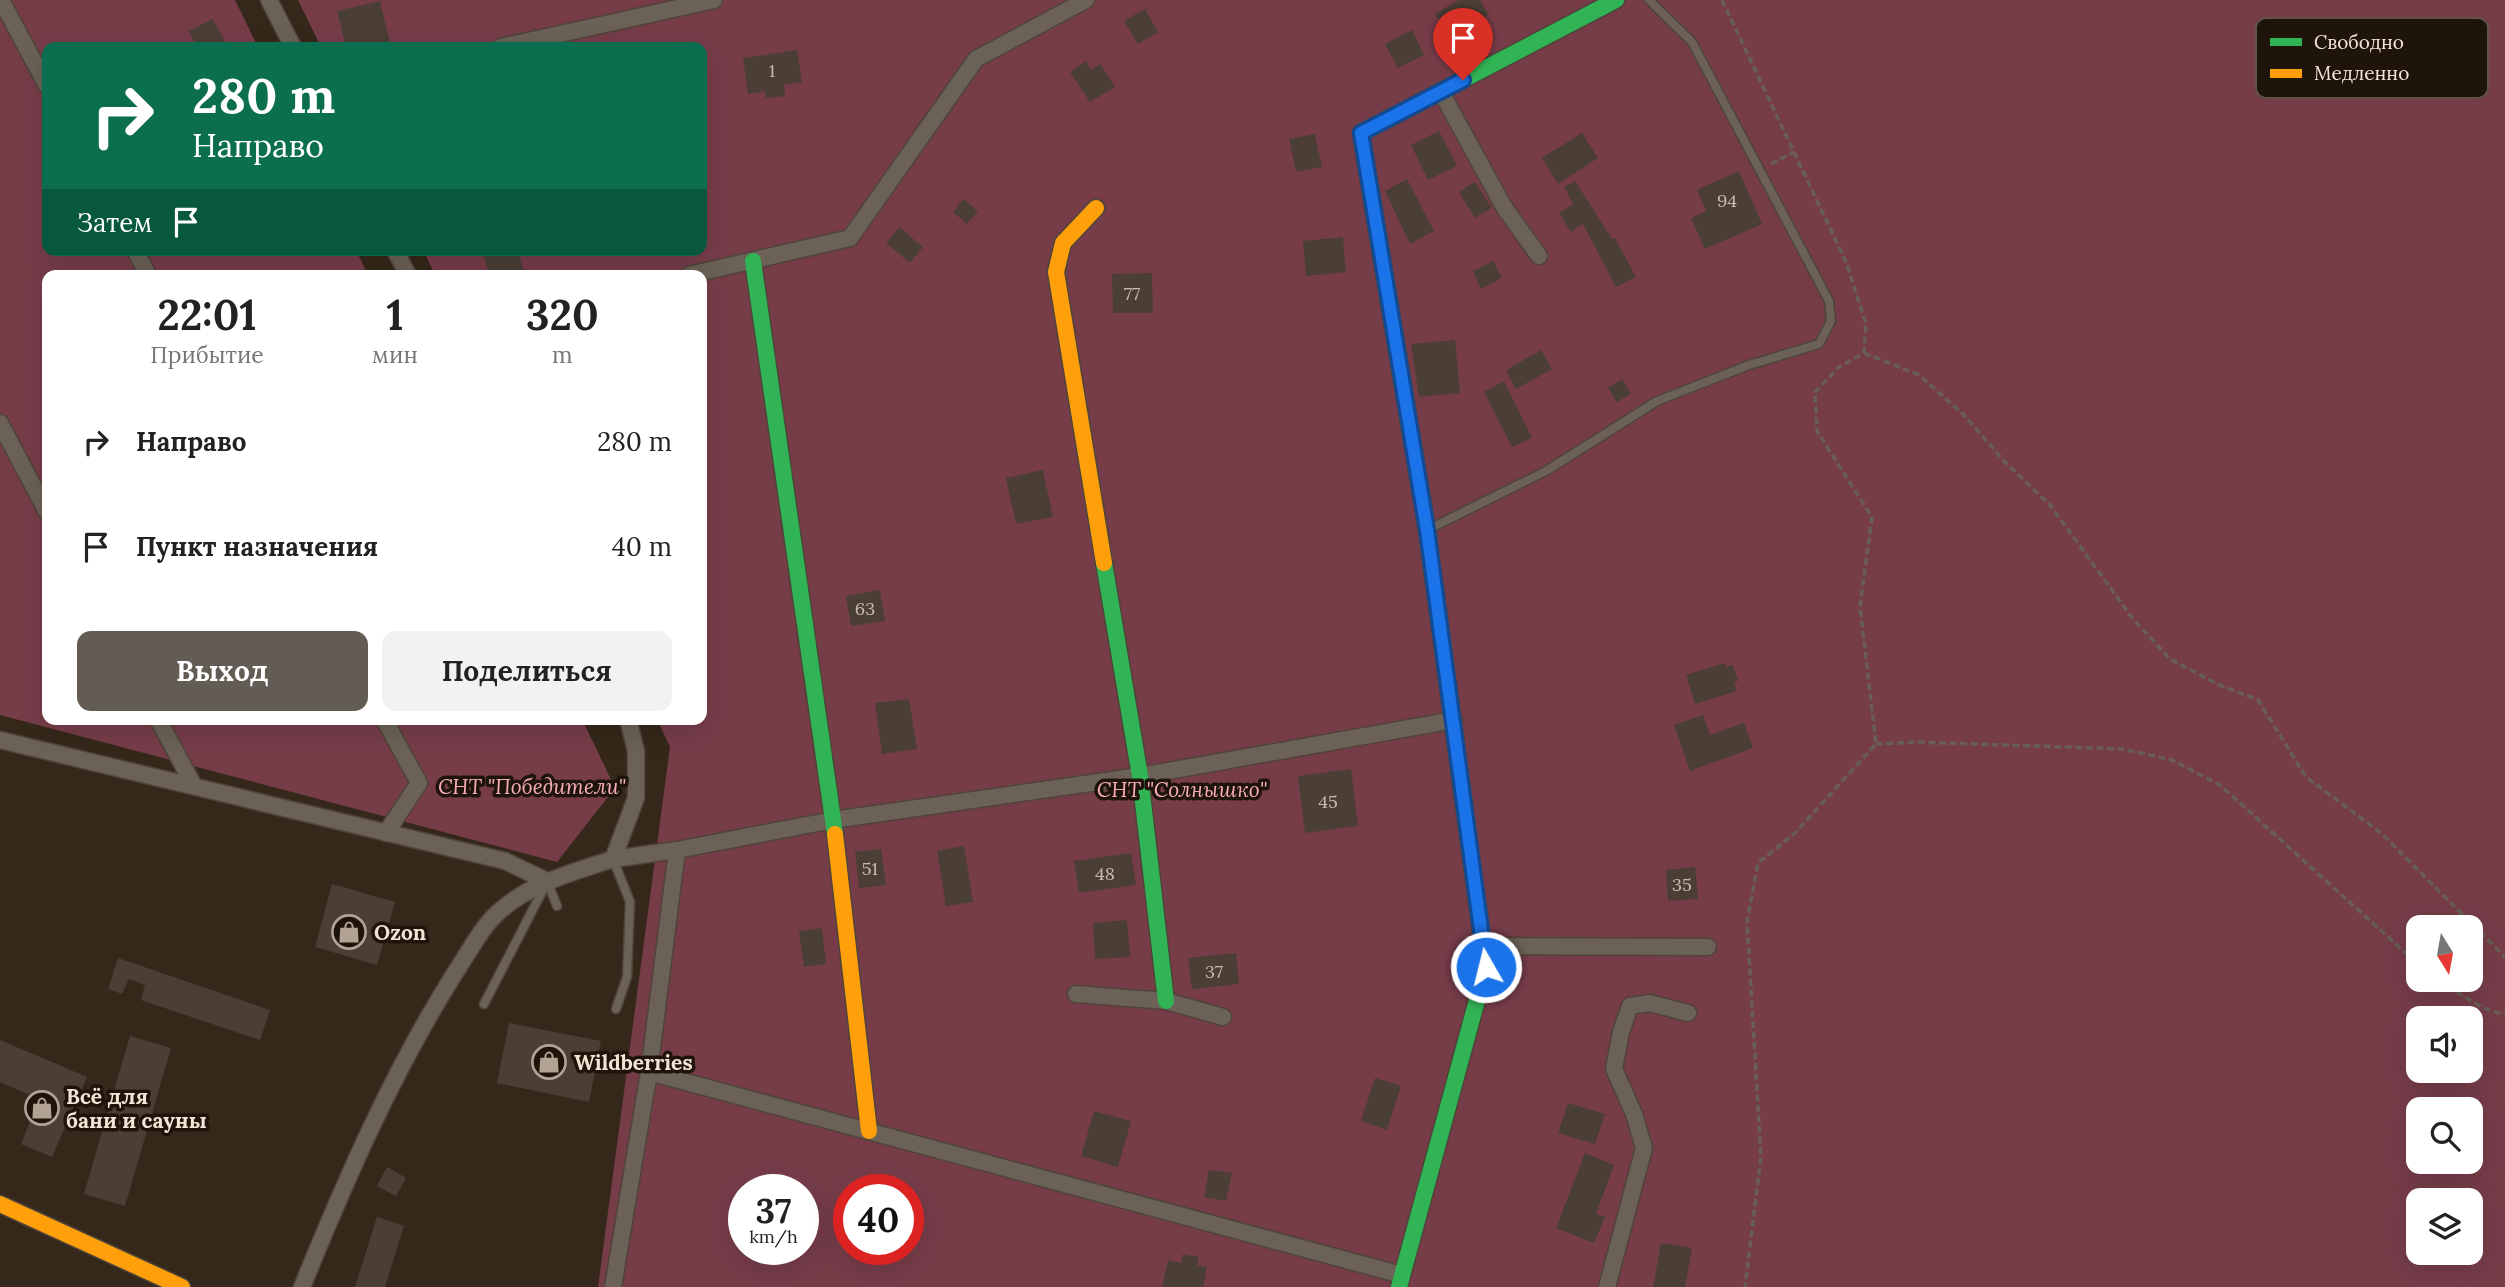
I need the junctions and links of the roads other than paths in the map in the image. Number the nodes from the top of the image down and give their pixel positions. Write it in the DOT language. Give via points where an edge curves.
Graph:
graph roads {
  1 [pos="1,0"];
  2 [pos="269,0"];
  3 [pos="714,0"];
  4 [pos="1086,0"];
  5 [pos="1616,0"];
  6 [pos="1649,0"];
  7 [pos="290,42"];
  8 [pos="524,42"];
  9 [pos="42,77"];
  10 [pos="1441,92"];
  11 [pos="1096,208"];
  12 [pos="1539,257"];
  13 [pos="753,261"];
  14 [pos="707,271"];
  15 [pos="0,423"];
  16 [pos="42,503"];
  17 [pos="1427,530"];
  18 [pos="1454,720"];
  19 [pos="161,725"];
  20 [pos="387,725"];
  21 [pos="630,725"];
  22 [pos="0,740"];
  23 [pos="1140,776"];
  24 [pos="194,786"];
  25 [pos="833,820"];
  26 [pos="386,833"];
  27 [pos="677,850"];
  28 [pos="612,859"];
  29 [pos="547,881"];
  30 [pos="557,906"];
  31 [pos="1482,946"];
  32 [pos="1708,947"];
  33 [pos="1076,994"];
  34 [pos="1166,1001"];
  35 [pos="484,1003"];
  36 [pos="616,1009"];
  37 [pos="1688,1013"];
  38 [pos="1223,1017"];
  39 [pos="649,1072"];
  40 [pos="869,1132"];
  41 [pos="0,1204"];
  42 [pos="1400,1281"];
  43 [pos="182,1287"];
  44 [pos="302,1287"];
  45 [pos="613,1287"];
  46 [pos="1607,1287"];
  1 -- 9 [label="street"];
  2 -- 7 [label="street"];
  3 -- 8 [label="street"];
  4 -- 13 [label="street" via="976,59 850,239"];
  5 -- 10 [label="street"];
  6 -- 17 [label="lane" via="1692,42 1829,301 1831,321 1819,344 1657,401 1546,471"];
  10 -- 12 [label="street" via="1504,207"];
  10 -- 17 [label="street" via="1361,133"];
  11 -- 23 [label="street" via="1063,238 1056,272"];
  13 -- 14 [label="street"];
  13 -- 25 [label="street"];
  15 -- 16 [label="street"];
  17 -- 18 [label="street"];
  18 -- 23 [label="street"];
  18 -- 31 [label="street"];
  19 -- 24 [label="street"];
  20 -- 26 [label="street" via="419,783"];
  21 -- 28 [label="street" via="636,751 636,798"];
  22 -- 24 [label="street"];
  23 -- 25 [label="street"];
  23 -- 34 [label="street"];
  24 -- 26 [label="street"];
  25 -- 27 [label="street"];
  25 -- 40 [label="street"];
  26 -- 29 [label="street" via="505,861"];
  27 -- 28 [label="street"];
  27 -- 39 [label="street"];
  28 -- 29 [label="street"];
  28 -- 36 [label="lane" via="630,902 627,977"];
  29 -- 30 [label="lane"];
  29 -- 35 [label="lane"];
  29 -- 44 [label="street" via="499,911 438,1001 349,1173"];
  31 -- 32 [label="street"];
  31 -- 42 [label="street" via="1486,967"];
  33 -- 34 [label="street"];
  34 -- 38 [label="street"];
  37 -- 46 [label="street" via="1650,1003 1630,1006 1620,1032 1614,1069 1644,1148"];
  39 -- 40 [label="street"];
  39 -- 45 [label="street"];
  40 -- 42 [label="street"];
  41 -- 43 [label="street"];
}
